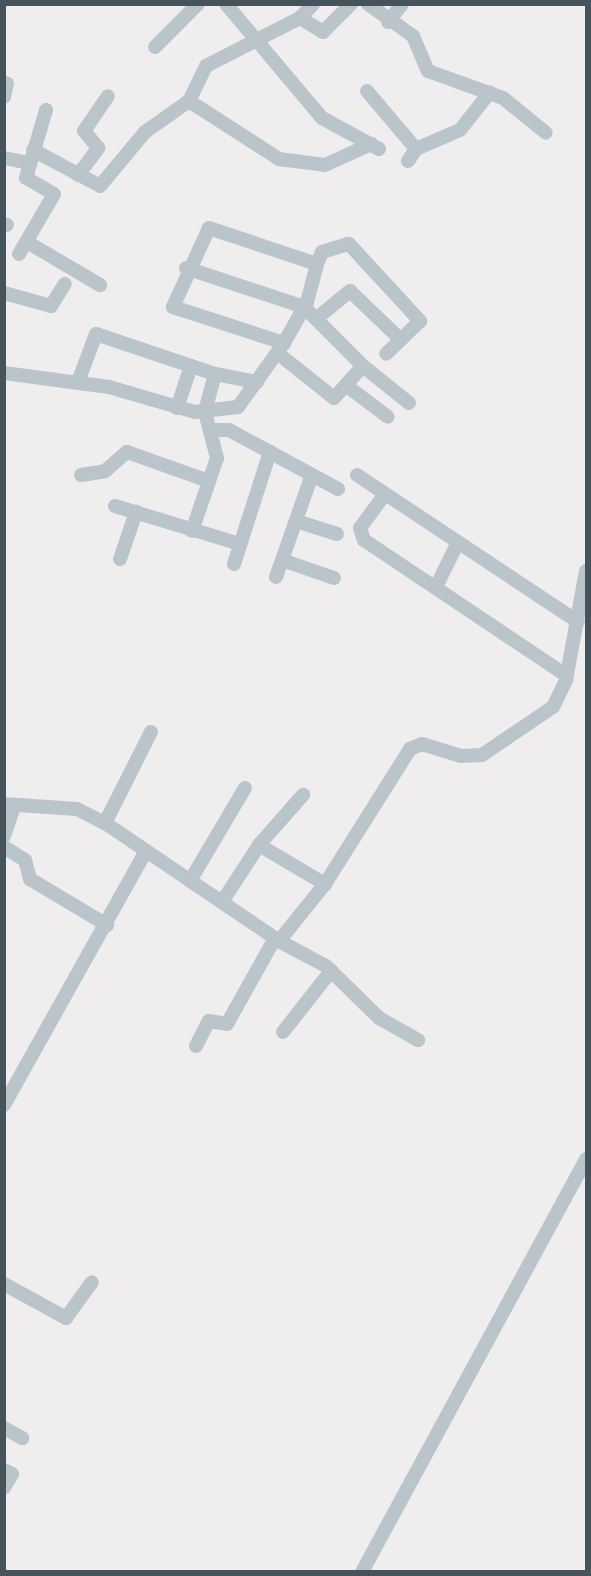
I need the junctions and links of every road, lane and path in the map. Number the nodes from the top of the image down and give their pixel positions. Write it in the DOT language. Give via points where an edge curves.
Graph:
graph roads {
  1 [pos="198,4"];
  2 [pos="226,4"];
  3 [pos="313,4"];
  4 [pos="351,4"];
  5 [pos="368,4"];
  6 [pos="402,4"];
  7 [pos="300,18"];
  8 [pos="388,22"];
  9 [pos="254,38"];
  10 [pos="155,47"];
  11 [pos="7,83"];
  12 [pos="367,91"];
  13 [pos="490,92"];
  14 [pos="108,96"];
  15 [pos="4,97"];
  16 [pos="189,102"];
  17 [pos="46,110"];
  18 [pos="546,133"];
  19 [pos="33,150"];
  20 [pos="4,158"];
  21 [pos="29,164"];
  22 [pos="78,175"];
  23 [pos="317,264"];
  24 [pos="186,268"];
  25 [pos="65,284"];
  26 [pos="100,285"];
  27 [pos="4,293"];
  28 [pos="311,313"];
  29 [pos="400,339"];
  30 [pos="284,343"];
  31 [pos="386,354"];
  32 [pos="285,359"];
  33 [pos="191,366"];
  34 [pos="363,366"];
  35 [pos="4,373"];
  36 [pos="215,374"];
  37 [pos="78,381"];
  38 [pos="257,382"];
  39 [pos="347,386"];
  40 [pos="409,403"];
  41 [pos="177,408"];
  42 [pos="388,417"];
  43 [pos="208,421"];
  44 [pos="270,452"];
  45 [pos="81,475"];
  46 [pos="312,475"];
  47 [pos="357,475"];
  48 [pos="209,481"];
  49 [pos="339,489"];
  50 [pos="386,494"];
  51 [pos="116,506"];
  52 [pos="136,512"];
  53 [pos="296,520"];
  54 [pos="192,531"];
  55 [pos="337,534"];
  56 [pos="458,542"];
  57 [pos="240,544"];
  58 [pos="120,559"];
  59 [pos="282,560"];
  60 [pos="234,564"];
  61 [pos="586,571"];
  62 [pos="276,577"];
  63 [pos="334,578"];
  64 [pos="436,587"];
  65 [pos="578,622"];
  66 [pos="567,676"];
  67 [pos="151,732"];
  68 [pos="245,788"];
  69 [pos="303,795"];
  70 [pos="9,806"];
  71 [pos="105,823"];
  72 [pos="4,836"];
  73 [pos="259,844"];
  74 [pos="4,847"];
  75 [pos="146,851"];
  76 [pos="190,881"];
  77 [pos="326,884"];
  78 [pos="222,902"];
  79 [pos="107,925"];
  80 [pos="277,940"];
  81 [pos="331,971"];
  82 [pos="283,1032"];
  83 [pos="418,1040"];
  84 [pos="196,1046"];
  85 [pos="4,1105"];
  86 [pos="586,1159"];
  87 [pos="92,1282"];
  88 [pos="4,1284"];
  89 [pos="4,1428"];
  90 [pos="22,1438"];
  91 [pos="4,1470"];
  92 [pos="4,1488"];
  93 [pos="362,1572"];
  1 -- 10 [label="street"];
  2 -- 9 [label="street"];
  3 -- 7 [label="street"];
  4 -- 7 [label="street" via="323,32"];
  5 -- 8 [label="street"];
  6 -- 8 [label="street"];
  7 -- 9 [label="street"];
  8 -- 13 [label="street" via="416,39 428,71"];
  9 -- 16 [label="street" via="207,66"];
  9 -- 16 [label="street" via="322,118 375,147 325,165 279,159"];
  11 -- 15 [label="street"];
  12 -- 13 [label="street" via="412,155 460,130"];
  13 -- 18 [label="street"];
  14 -- 22 [label="street" via="84,131 98,148"];
  16 -- 22 [label="street" via="145,132 100,186"];
  17 -- 19 [label="street"];
  19 -- 21 [label="street"];
  19 -- 22 [label="street"];
  20 -- 21 [label="street"];
  21 -- 26 [label="street" via="28,179 54,194 23,248"];
  23 -- 24 [label="street" via="209,228"];
  23 -- 28 [label="street"];
  23 -- 29 [label="street" via="322,252 344,243 367,260 420,321"];
  24 -- 28 [label="street"];
  24 -- 30 [label="street" via="172,307"];
  25 -- 27 [label="street" via="51,306"];
  28 -- 29 [label="street" via="350,291"];
  28 -- 30 [label="street"];
  28 -- 34 [label="street"];
  29 -- 31 [label="street"];
  30 -- 38 [label="street"];
  32 -- 39 [label="street" via="333,398"];
  33 -- 36 [label="street"];
  33 -- 37 [label="street" via="96,334"];
  33 -- 41 [label="street"];
  34 -- 39 [label="street"];
  34 -- 40 [label="street"];
  35 -- 37 [label="street"];
  36 -- 38 [label="street"];
  36 -- 43 [label="street"];
  37 -- 41 [label="street"];
  38 -- 43 [label="street" via="234,409"];
  39 -- 42 [label="street"];
  41 -- 43 [label="street"];
  43 -- 44 [label="street"];
  43 -- 48 [label="street" via="217,453"];
  44 -- 46 [label="street"];
  44 -- 57 [label="street"];
  45 -- 48 [label="street" via="105,471 127,452"];
  46 -- 49 [label="street"];
  46 -- 53 [label="street"];
  47 -- 50 [label="street"];
  48 -- 54 [label="street"];
  50 -- 56 [label="street"];
  50 -- 64 [label="street" via="360,528 361,537"];
  51 -- 52 [label="street"];
  52 -- 54 [label="street"];
  52 -- 58 [label="street"];
  53 -- 55 [label="street"];
  53 -- 59 [label="street"];
  54 -- 57 [label="street"];
  56 -- 64 [label="street"];
  56 -- 65 [label="street"];
  57 -- 60 [label="street"];
  59 -- 62 [label="street"];
  59 -- 63 [label="street"];
  61 -- 65 [label="street"];
  64 -- 66 [label="street"];
  65 -- 66 [label="street"];
  66 -- 77 [label="street" via="553,707 491,751 467,757 422,744 410,749"];
  67 -- 71 [label="street"];
  68 -- 76 [label="street"];
  69 -- 73 [label="street"];
  70 -- 71 [label="street" via="77,809"];
  70 -- 72 [label="street"];
  71 -- 75 [label="street"];
  73 -- 77 [label="street"];
  73 -- 78 [label="street"];
  74 -- 79 [label="street" via="25,860 30,879"];
  75 -- 76 [label="street"];
  75 -- 79 [label="street"];
  76 -- 78 [label="street"];
  77 -- 80 [label="street"];
  78 -- 80 [label="street"];
  79 -- 85 [label="street"];
  80 -- 81 [label="street"];
  80 -- 84 [label="street" via="227,1024 209,1021"];
  81 -- 82 [label="street"];
  81 -- 83 [label="street" via="379,1018"];
  86 -- 93 [label="street"];
  87 -- 88 [label="street" via="66,1318"];
  89 -- 90 [label="street"];
  91 -- 92 [label="street" via="12,1474"];
}
